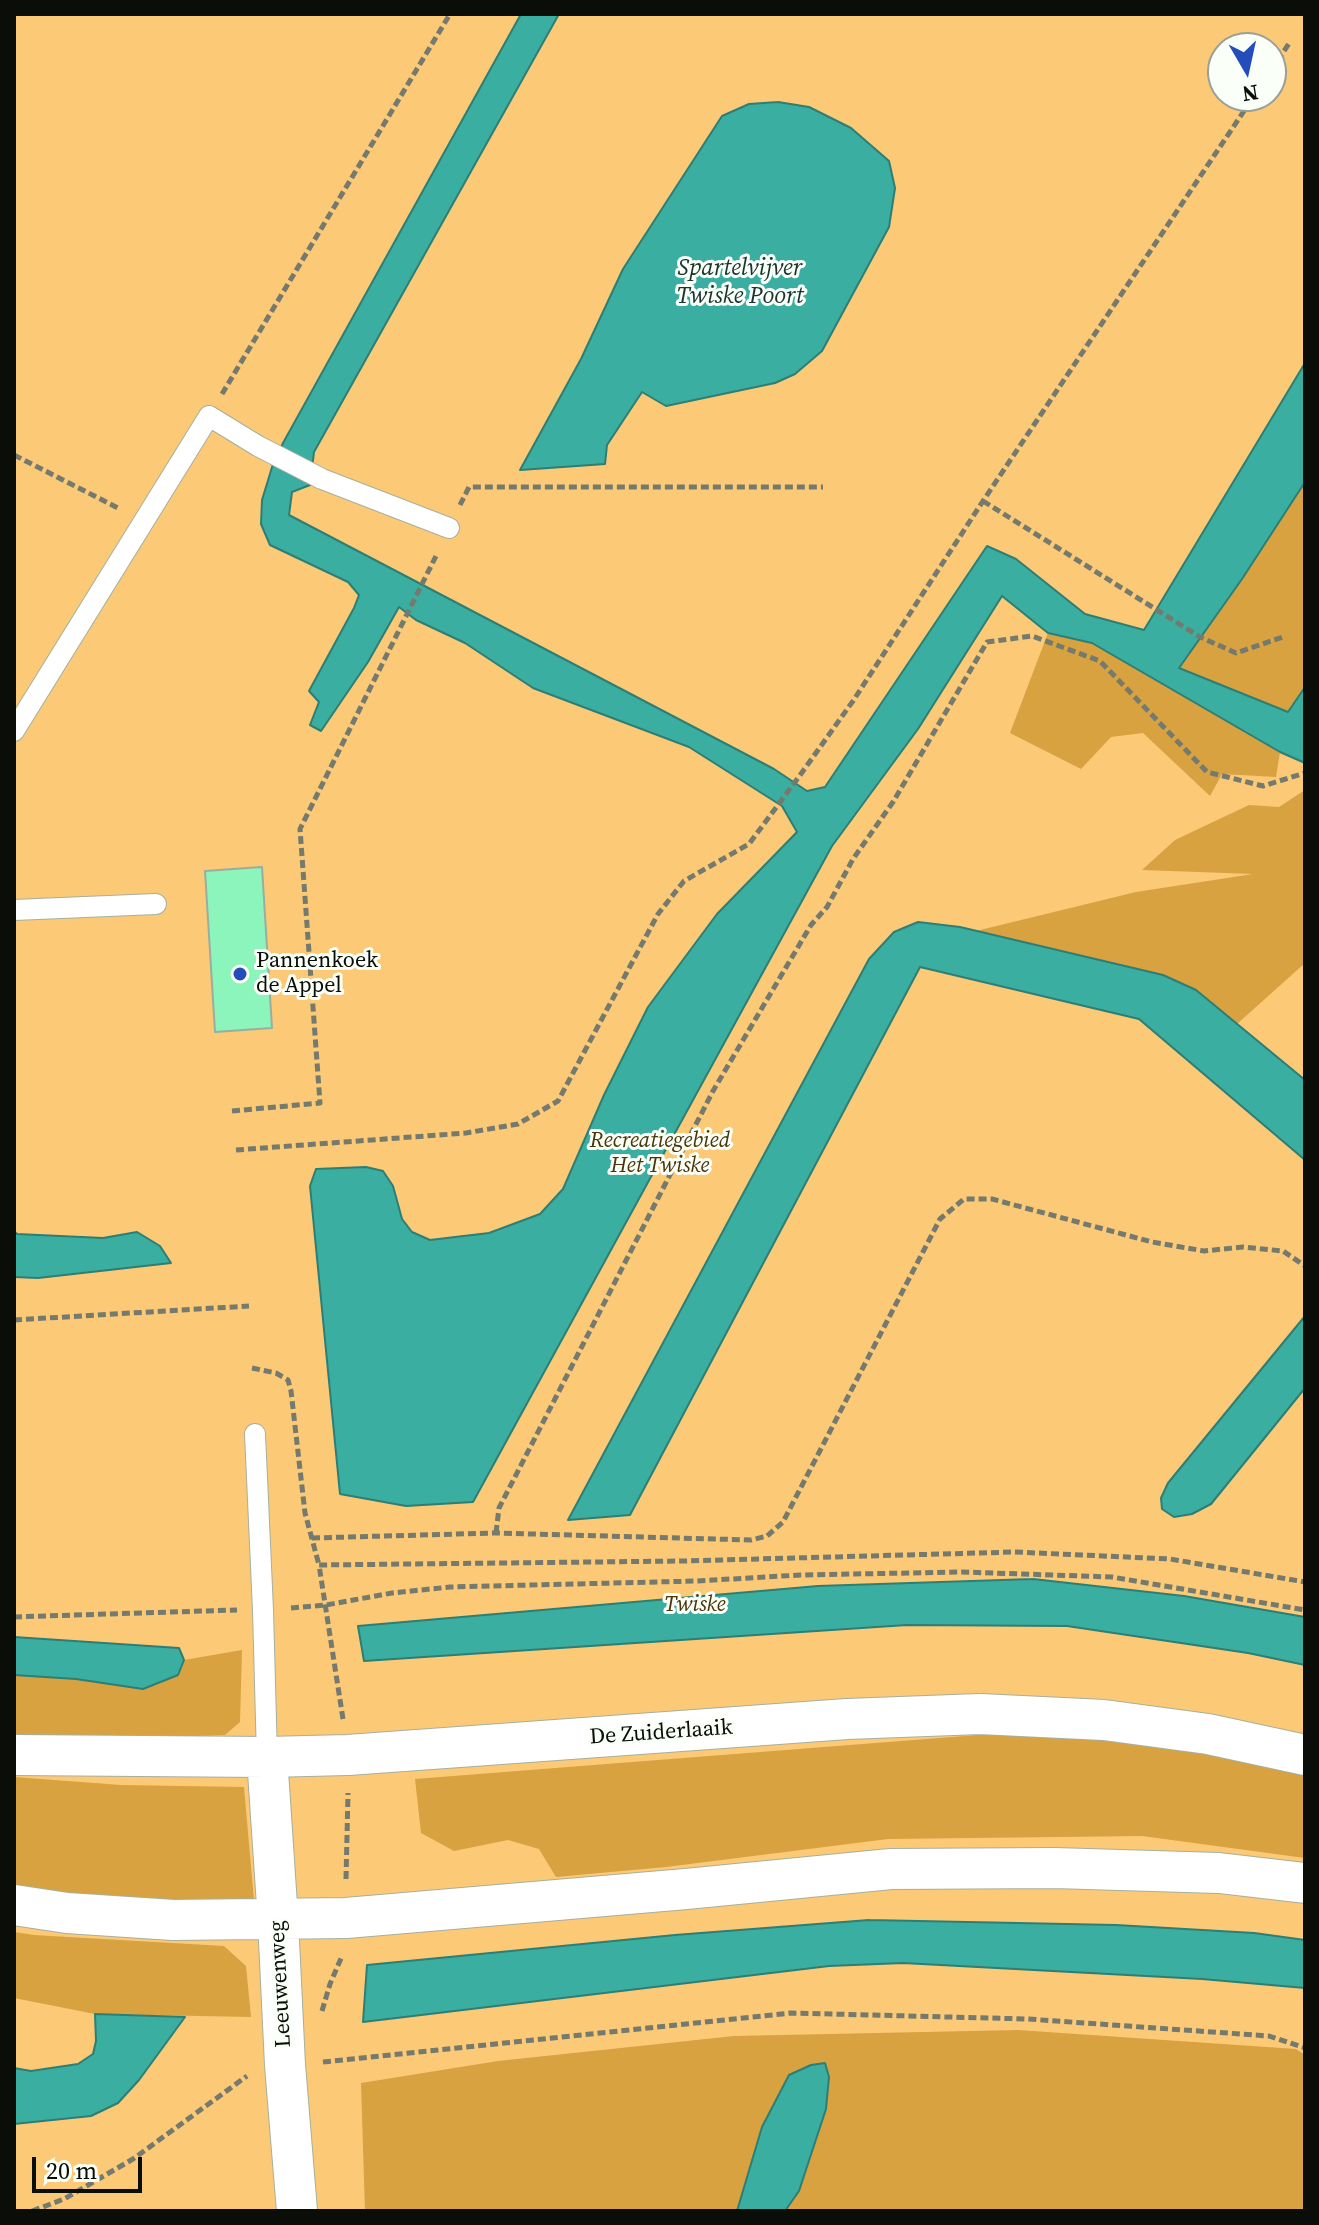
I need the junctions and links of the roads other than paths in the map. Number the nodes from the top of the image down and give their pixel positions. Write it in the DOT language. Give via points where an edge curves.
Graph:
graph roads {
  1 [pos="449,528"];
  2 [pos="14,731"];
  3 [pos="156,904"];
  4 [pos="14,910"];
  5 [pos="255,1434"];
  6 [pos="14,1755"];
  7 [pos="1305,1755"];
  8 [pos="267,1757"];
  9 [pos="1305,1883"];
  10 [pos="14,1905"];
  11 [pos="278,1920"];
  12 [pos="297,2211"];
  1 -- 2 [label="lane" via="322,479 209,416"];
  3 -- 4 [label="lane"];
  5 -- 8 [label="lane"];
  6 -- 8 [label="street, De Zuiderlaaik"];
  7 -- 8 [label="street, De Zuiderlaaik" via="1208,1734 1104,1720 980,1714"];
  8 -- 11 [label="street, Leeuwenweg"];
  9 -- 11 [label="street" via="1204,1873 891,1869"];
  10 -- 11 [label="street" via="173,1920"];
  11 -- 12 [label="street, Leeuwenweg"];
}
